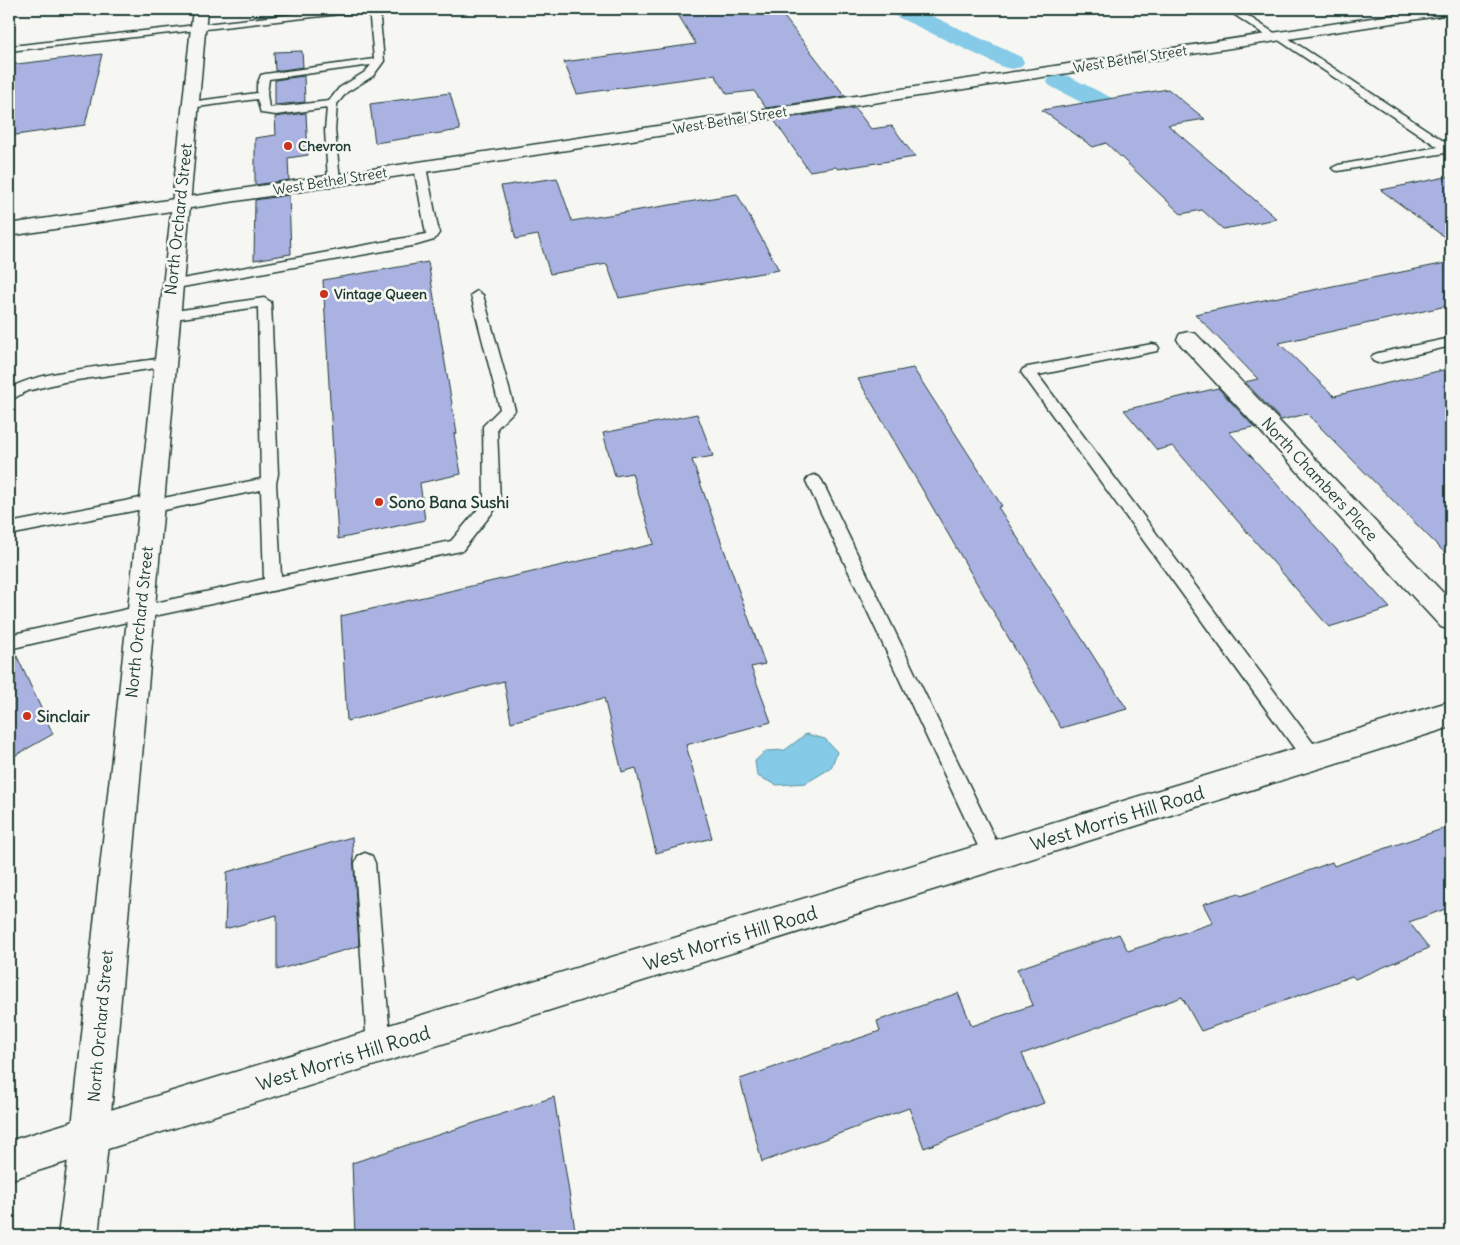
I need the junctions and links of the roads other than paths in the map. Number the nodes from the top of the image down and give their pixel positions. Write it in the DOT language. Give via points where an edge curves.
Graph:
graph roads {
  1 [pos="358,9"];
  2 [pos="374,9"];
  3 [pos="1231,9"];
  4 [pos="1451,10"];
  5 [pos="199,18"];
  6 [pos="1276,36"];
  7 [pos="12,49"];
  8 [pos="379,61"];
  9 [pos="262,95"];
  10 [pos="332,104"];
  11 [pos="190,105"];
  12 [pos="1450,149"];
  13 [pos="420,168"];
  14 [pos="1338,168"];
  15 [pos="334,181"];
  16 [pos="179,205"];
  17 [pos="9,230"];
  18 [pos="172,285"];
  19 [pos="477,295"];
  20 [pos="168,316"];
  21 [pos="1188,339"];
  22 [pos="1451,342"];
  23 [pos="1152,348"];
  24 [pos="1378,358"];
  25 [pos="164,363"];
  26 [pos="9,396"];
  27 [pos="814,481"];
  28 [pos="268,483"];
  29 [pos="150,505"];
  30 [pos="9,529"];
  31 [pos="273,584"];
  32 [pos="140,612"];
  33 [pos="1451,619"];
  34 [pos="9,642"];
  35 [pos="1451,714"];
  36 [pos="1312,757"];
  37 [pos="993,856"];
  38 [pos="365,863"];
  39 [pos="379,1047"];
  40 [pos="90,1136"];
  41 [pos="9,1161"];
  42 [pos="78,1236"];
  1 -- 5 [label="lane"];
  2 -- 8 [label="lane"];
  3 -- 6 [label="lane"];
  4 -- 6 [label="street, West Bethel Street"];
  5 -- 7 [label="lane"];
  5 -- 11 [label="street, North Orchard Street"];
  6 -- 12 [label="lane"];
  6 -- 13 [label="street, West Bethel Street"];
  8 -- 9 [label="lane" via="265,77"];
  8 -- 10 [label="lane" via="364,78 343,90"];
  9 -- 10 [label="lane" via="265,110 276,112"];
  9 -- 11 [label="lane"];
  10 -- 15 [label="lane" via="330,130"];
  11 -- 16 [label="street, North Orchard Street"];
  12 -- 14 [label="lane"];
  13 -- 15 [label="street, West Bethel Street"];
  13 -- 18 [label="lane" via="433,233 430,237"];
  15 -- 16 [label="street, West Bethel Street"];
  16 -- 17 [label="street, West Bethel Street"];
  16 -- 18 [label="street, North Orchard Street"];
  18 -- 20 [label="street, North Orchard Street"];
  19 -- 31 [label="lane" via="508,410 490,426 492,503 456,546"];
  20 -- 25 [label="street, North Orchard Street"];
  20 -- 28 [label="lane" via="264,302 266,305"];
  21 -- 33 [label="street, North Chambers Place"];
  22 -- 24 [label="lane"];
  23 -- 36 [label="lane" via="1028,372"];
  25 -- 26 [label="lane" via="64,377 22,387"];
  25 -- 29 [label="street, North Orchard Street"];
  27 -- 37 [label="lane"];
  28 -- 29 [label="lane"];
  28 -- 31 [label="lane"];
  29 -- 30 [label="lane"];
  29 -- 32 [label="street, North Orchard Street"];
  31 -- 32 [label="lane"];
  32 -- 34 [label="lane"];
  32 -- 40 [label="street, North Orchard Street"];
  35 -- 36 [label="street, West Morris Hill Road"];
  36 -- 37 [label="street, West Morris Hill Road"];
  37 -- 39 [label="street, West Morris Hill Road"];
  38 -- 39 [label="lane"];
  39 -- 40 [label="street, West Morris Hill Road"];
  40 -- 41 [label="street, West Morris Hill Road"];
  40 -- 42 [label="street, North Orchard Street"];
}
